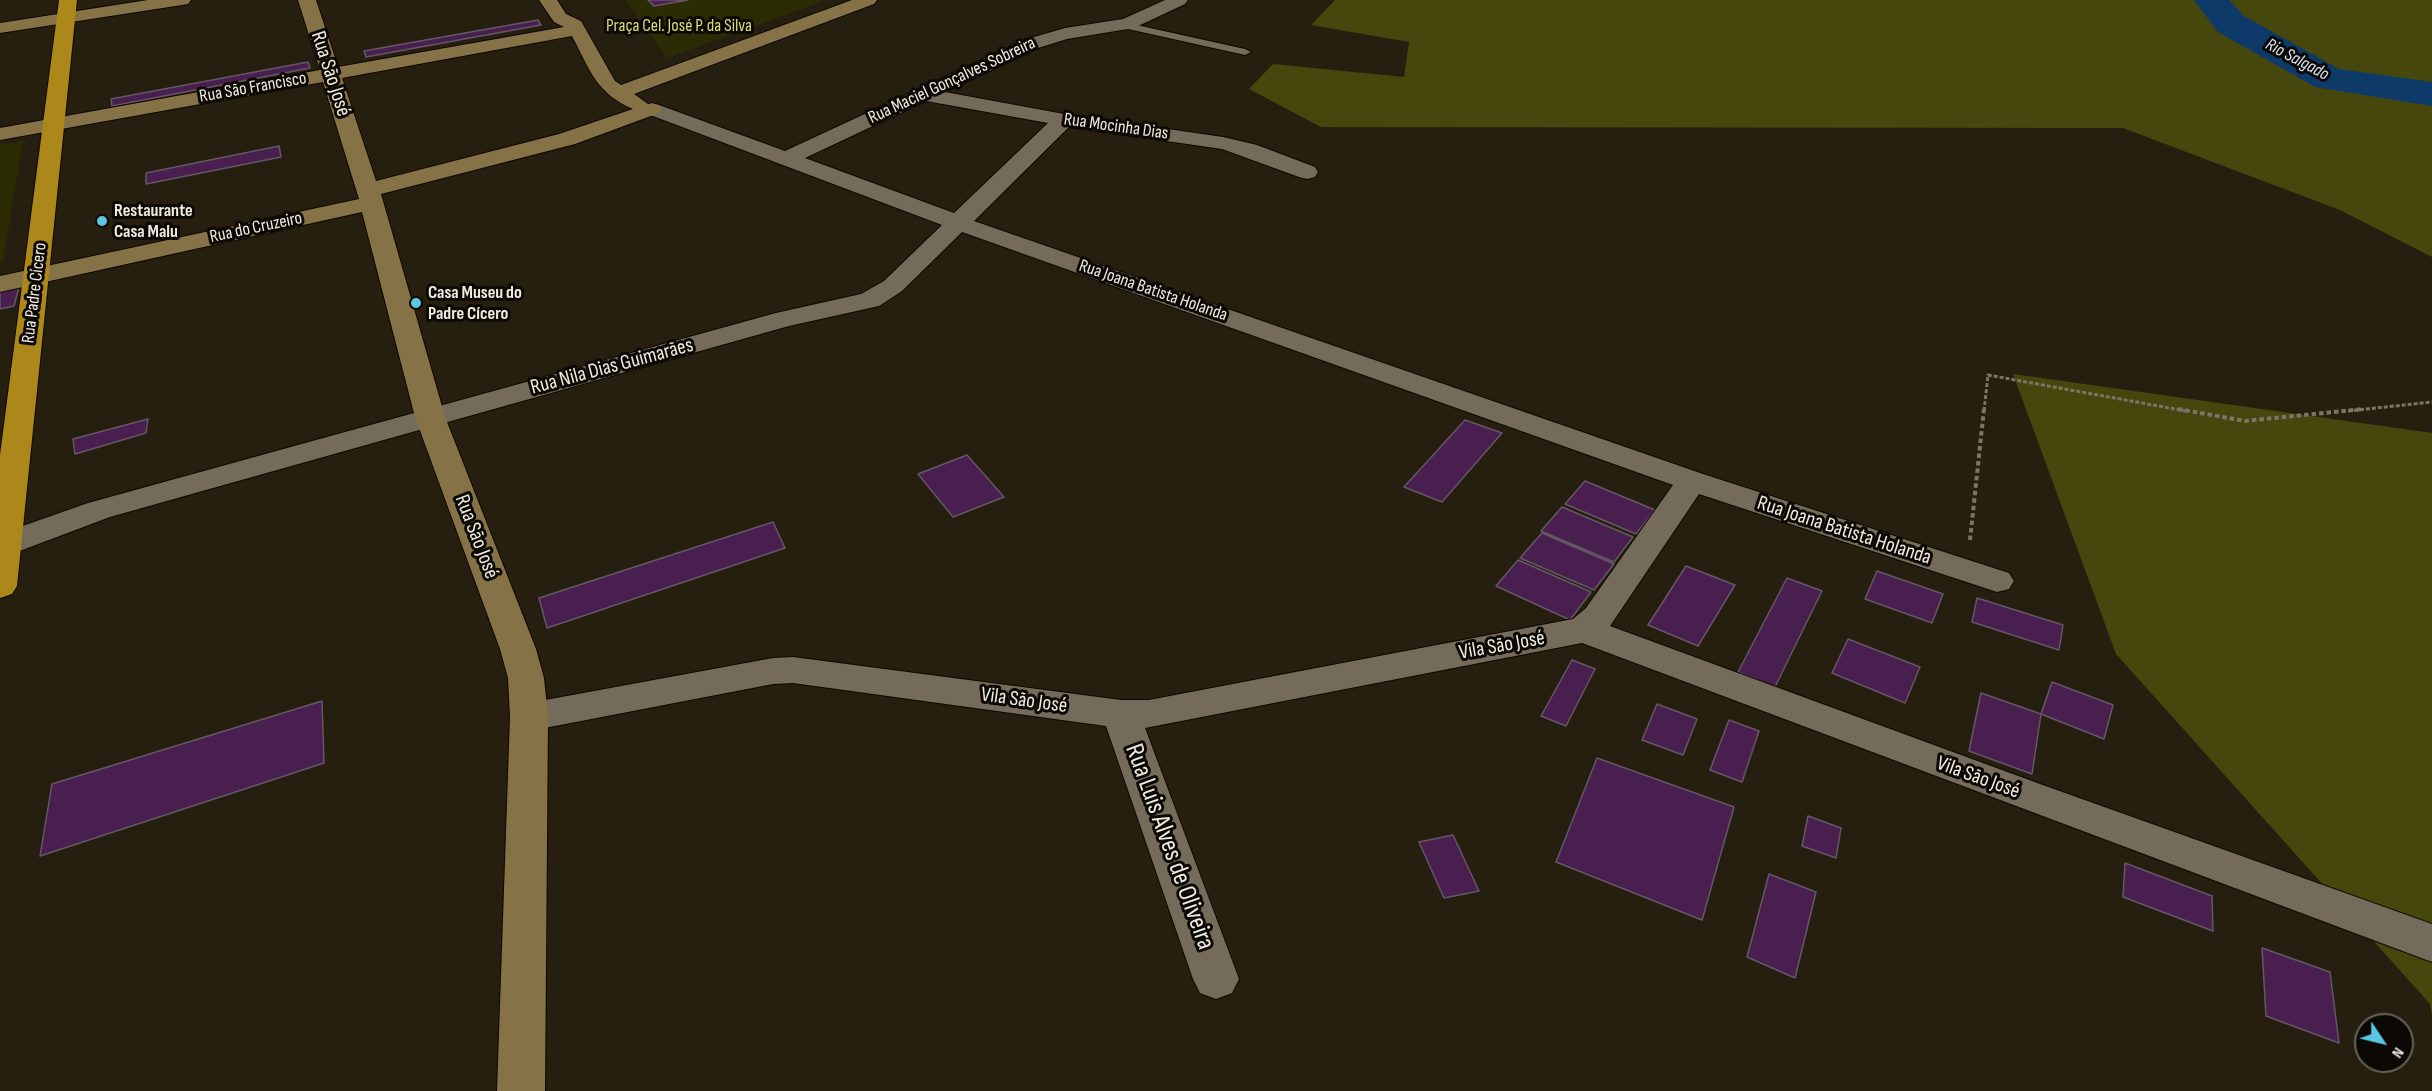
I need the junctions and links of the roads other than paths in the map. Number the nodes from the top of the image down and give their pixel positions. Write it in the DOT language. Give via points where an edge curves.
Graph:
graph roads {
  1 [pos="182,0"];
  2 [pos="307,0"];
  3 [pos="548,0"];
  4 [pos="835,0"];
  5 [pos="867,0"];
  6 [pos="1179,0"];
  7 [pos="66,9"];
  8 [pos="578,22"];
  9 [pos="1123,25"];
  10 [pos="0,28"];
  11 [pos="1245,52"];
  12 [pos="330,74"];
  13 [pos="612,89"];
  14 [pos="923,94"];
  15 [pos="652,109"];
  16 [pos="1064,120"];
  17 [pos="54,124"];
  18 [pos="0,135"];
  19 [pos="788,158"];
  20 [pos="1307,172"];
  21 [pos="370,196"];
  22 [pos="958,223"];
  23 [pos="37,276"];
  24 [pos="0,284"];
  25 [pos="430,417"];
  26 [pos="1692,481"];
  27 [pos="3,537"];
  28 [pos="1997,581"];
  29 [pos="0,585"];
  30 [pos="1584,630"];
  31 [pos="1121,714"];
  32 [pos="529,717"];
  33 [pos="2432,943"];
  34 [pos="1216,979"];
  35 [pos="521,1091"];
  1 -- 7 [label="street"];
  2 -- 12 [label="street, Rua São José"];
  3 -- 8 [label="street" via="560,18"];
  4 -- 13 [label="street"];
  5 -- 13 [label="street"];
  6 -- 9 [label="street, Rua Maciel Gonçalves Sobreira"];
  7 -- 10 [label="street"];
  7 -- 17 [label="highway, Rua Padre Cícero"];
  8 -- 12 [label="street, Rua São Francisco"];
  8 -- 13 [label="street"];
  9 -- 11 [label="lane"];
  9 -- 14 [label="street, Rua Maciel Gonçalves Sobreira" via="1042,40"];
  12 -- 17 [label="street, Rua São Francisco"];
  12 -- 21 [label="street, Rua São José"];
  13 -- 15 [label="street, Rua Joana Batista Holanda"];
  14 -- 16 [label="street, Rua Mocinha Dias"];
  14 -- 19 [label="street, Rua Maciel Gonçalves Sobreira"];
  15 -- 19 [label="street, Rua Joana Batista Holanda"];
  15 -- 21 [label="street, Rua do Cruzeiro" via="567,139"];
  16 -- 20 [label="street, Rua Mocinha Dias" via="1223,143"];
  16 -- 22 [label="street, Rua Nila Dias Guimarães"];
  17 -- 18 [label="street, Rua São Francisco"];
  17 -- 23 [label="highway, Rua Padre Cícero"];
  19 -- 22 [label="street, Rua Joana Batista Holanda"];
  21 -- 23 [label="street, Rua do Cruzeiro"];
  21 -- 25 [label="street, Rua São José"];
  22 -- 25 [label="street, Rua Nila Dias Guimarães" via="893,286 870,300 785,319"];
  22 -- 26 [label="street, Rua Joana Batista Holanda"];
  23 -- 24 [label="street, Rua do Cruzeiro"];
  23 -- 27 [label="highway, Rua Padre Cícero"];
  25 -- 27 [label="street, Rua Nila Dias Guimarães"];
  25 -- 32 [label="street, Rua São José" via="510,624 526,678"];
  26 -- 28 [label="street, Rua Joana Batista Holanda"];
  26 -- 30 [label="street" via="1598,617"];
  27 -- 29 [label="highway, Rua Padre Cícero"];
  30 -- 31 [label="street, Vila São José" via="1165,712"];
  30 -- 33 [label="street, Vila São José"];
  31 -- 32 [label="street, Vila São José" via="793,670"];
  31 -- 34 [label="street, Rua Luis Alves de Oliveira"];
  32 -- 35 [label="street, Rua São José"];
}
